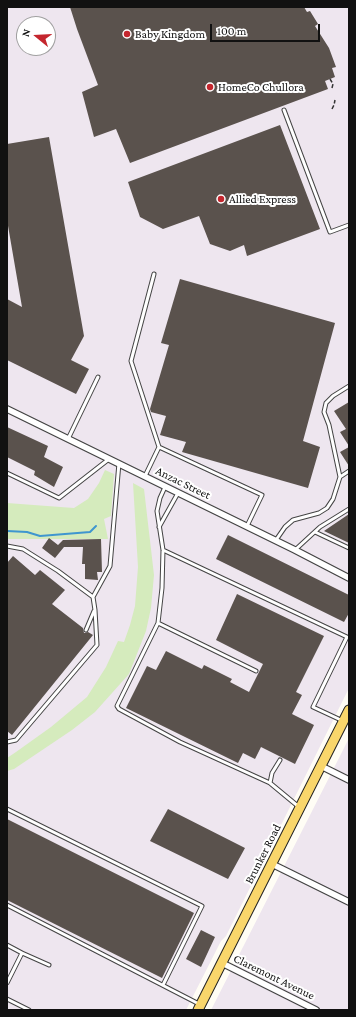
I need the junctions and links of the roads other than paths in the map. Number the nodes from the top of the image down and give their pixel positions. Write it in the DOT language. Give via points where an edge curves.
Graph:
graph roads {
  1 [pos="284,110"];
  2 [pos="349,225"];
  3 [pos="154,274"];
  4 [pos="98,377"];
  5 [pos="349,386"];
  6 [pos="7,409"];
  7 [pos="68,439"];
  8 [pos="159,448"];
  9 [pos="109,459"];
  10 [pos="119,464"];
  11 [pos="349,471"];
  12 [pos="7,473"];
  13 [pos="145,476"];
  14 [pos="340,476"];
  15 [pos="166,487"];
  16 [pos="178,493"];
  17 [pos="349,508"];
  18 [pos="247,526"];
  19 [pos="159,527"];
  20 [pos="315,532"];
  21 [pos="276,540"];
  22 [pos="7,546"];
  23 [pos="349,548"];
  24 [pos="163,550"];
  25 [pos="295,550"];
  26 [pos="349,578"];
  27 [pos="93,597"];
  28 [pos="95,610"];
  29 [pos="158,624"];
  30 [pos="86,630"];
  31 [pos="256,671"];
  32 [pos="349,710"];
  33 [pos="343,722"];
  34 [pos="7,742"];
  35 [pos="280,760"];
  36 [pos="321,766"];
  37 [pos="349,780"];
  38 [pos="270,783"];
  39 [pos="300,808"];
  40 [pos="7,809"];
  41 [pos="272,864"];
  42 [pos="349,902"];
  43 [pos="7,905"];
  44 [pos="7,945"];
  45 [pos="22,952"];
  46 [pos="222,963"];
  47 [pos="49,965"];
  48 [pos="7,983"];
  49 [pos="163,985"];
  50 [pos="7,999"];
  51 [pos="200,1008"];
  52 [pos="29,1010"];
  53 [pos="316,1010"];
  1 -- 2 [label="lane" via="330,232"];
  3 -- 8 [label="lane" via="131,361"];
  4 -- 7 [label="lane"];
  5 -- 14 [label="lane" via="326,403 324,412"];
  6 -- 7 [label="street, Anzac Street"];
  7 -- 9 [label="street, Anzac Street"];
  8 -- 13 [label="lane"];
  8 -- 18 [label="lane" via="262,495"];
  9 -- 10 [label="street, Anzac Street"];
  9 -- 12 [label="lane" via="59,498"];
  10 -- 13 [label="street, Anzac Street"];
  10 -- 27 [label="lane" via="110,566"];
  11 -- 14 [label="lane"];
  13 -- 15 [label="street, Anzac Street"];
  14 -- 21 [label="lane" via="333,500 327,508 319,513 293,520"];
  15 -- 16 [label="street, Anzac Street"];
  15 -- 19 [label="lane" via="157,511"];
  16 -- 18 [label="street, Anzac Street"];
  16 -- 19 [label="lane"];
  17 -- 20 [label="lane"];
  18 -- 21 [label="street, Anzac Street"];
  19 -- 24 [label="lane"];
  20 -- 23 [label="lane"];
  20 -- 25 [label="lane"];
  21 -- 25 [label="street, Anzac Street"];
  22 -- 27 [label="lane" via="23,549"];
  24 -- 29 [label="lane"];
  24 -- 33 [label="lane" via="347,636 313,707"];
  25 -- 26 [label="street, Anzac Street"];
  27 -- 28 [label="lane"];
  28 -- 30 [label="lane"];
  28 -- 34 [label="lane" via="97,644 16,740"];
  29 -- 31 [label="lane"];
  29 -- 38 [label="lane" via="117,706 119,709 180,742"];
  32 -- 33 [label="main road, Brunker Road"];
  33 -- 36 [label="main road, Brunker Road"];
  35 -- 38 [label="lane" via="272,773"];
  36 -- 37 [label="street"];
  36 -- 39 [label="main road, Brunker Road"];
  38 -- 39 [label="lane"];
  39 -- 41 [label="main road, Brunker Road"];
  40 -- 49 [label="lane" via="202,906"];
  41 -- 42 [label="street"];
  41 -- 46 [label="main road, Brunker Road"];
  43 -- 49 [label="lane"];
  44 -- 45 [label="lane"];
  45 -- 47 [label="lane"];
  45 -- 48 [label="lane"];
  46 -- 51 [label="main road, Brunker Road"];
  46 -- 53 [label="street, Claremont Avenue"];
  49 -- 51 [label="lane"];
  50 -- 52 [label="lane"];
}
